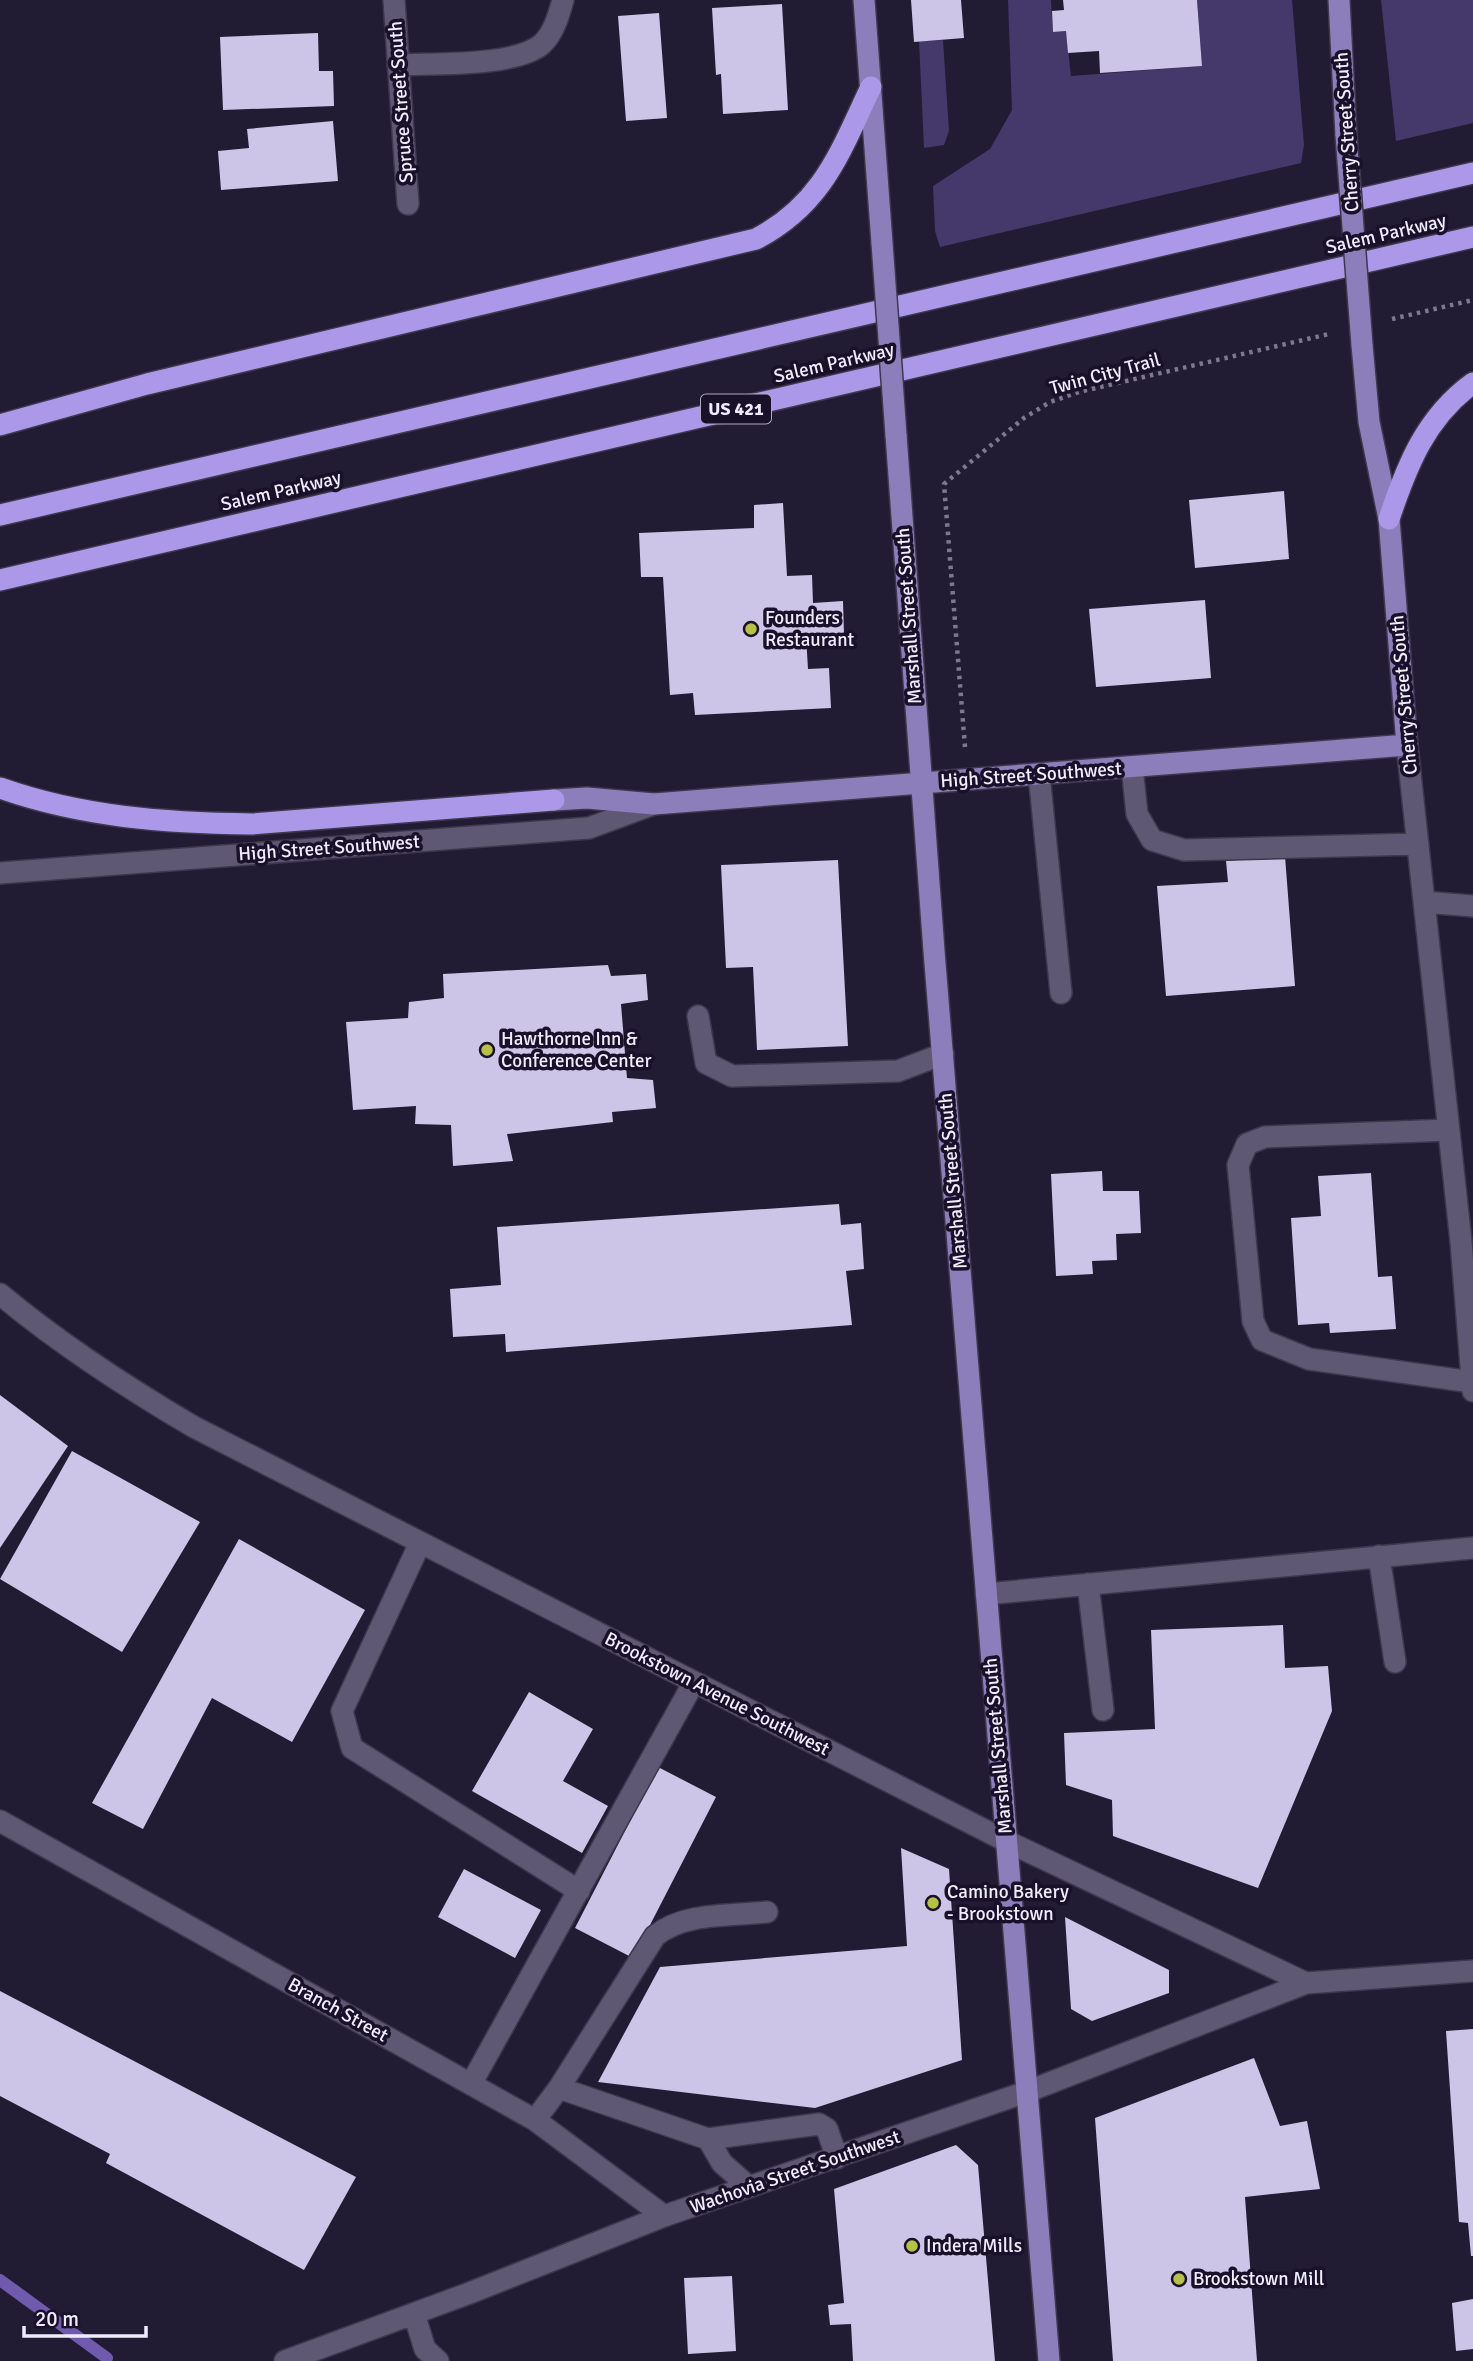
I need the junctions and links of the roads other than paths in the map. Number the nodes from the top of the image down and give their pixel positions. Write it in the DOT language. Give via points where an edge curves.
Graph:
graph roads {
  1 [pos="394,0"];
  2 [pos="563,0"];
  3 [pos="864,0"];
  4 [pos="1339,0"];
  5 [pos="398,65"];
  6 [pos="871,88"];
  7 [pos="1473,173"];
  8 [pos="408,204"];
  9 [pos="1473,237"];
  10 [pos="1473,383"];
  11 [pos="0,425"];
  12 [pos="0,515"];
  13 [pos="1389,519"];
  14 [pos="0,580"];
  15 [pos="1407,745"];
  16 [pos="1132,767"];
  17 [pos="1039,774"];
  18 [pos="921,783"];
  19 [pos="0,788"];
  20 [pos="554,800"];
  21 [pos="654,804"];
  22 [pos="1418,844"];
  23 [pos="0,873"];
  24 [pos="1424,902"];
  25 [pos="1473,906"];
  26 [pos="1061,993"];
  27 [pos="698,1016"];
  28 [pos="943,1054"];
  29 [pos="1449,1130"];
  30 [pos="0,1294"];
  31 [pos="1472,1382"];
  32 [pos="1473,1391"];
  33 [pos="420,1542"];
  34 [pos="1473,1548"];
  35 [pos="1379,1556"];
  36 [pos="1088,1584"];
  37 [pos="986,1594"];
  38 [pos="1395,1662"];
  39 [pos="694,1682"];
  40 [pos="1104,1710"];
  41 [pos="0,1821"];
  42 [pos="1006,1841"];
  43 [pos="579,1891"];
  44 [pos="767,1912"];
  45 [pos="1473,1971"];
  46 [pos="1306,1983"];
  47 [pos="471,2084"];
  48 [pos="559,2088"];
  49 [pos="1029,2091"];
  50 [pos="535,2119"];
  51 [pos="708,2139"];
  52 [pos="837,2158"];
  53 [pos="749,2187"];
  54 [pos="664,2216"];
  55 [pos="414,2314"];
  56 [pos="285,2361"];
  57 [pos="438,2361"];
  58 [pos="1049,2361"];
  1 -- 5 [label="street, Spruce Street South"];
  2 -- 5 [label="street" via="543,43 519,56"];
  3 -- 6 [label="main road, Marshall Street South"];
  4 -- 13 [label="main road, Cherry Street South, bridge" via="1369,422"];
  5 -- 8 [label="street, Spruce Street South"];
  6 -- 11 [label="highway" via="814,195 777,228 755,239 147,384"];
  6 -- 18 [label="main road, Marshall Street South, bridge"];
  7 -- 12 [label="highway, Salem Parkway"];
  9 -- 14 [label="highway, Salem Parkway / US 421"];
  10 -- 13 [label="highway" via="1450,402 1418,445"];
  13 -- 15 [label="main road, Cherry Street South"];
  15 -- 16 [label="main road, High Street Southwest"];
  15 -- 22 [label="street, Cherry Street South"];
  16 -- 17 [label="main road, High Street Southwest"];
  16 -- 22 [label="street" via="1137,814 1152,839 1184,850"];
  17 -- 18 [label="main road, High Street Southwest"];
  17 -- 26 [label="street"];
  18 -- 21 [label="main road, High Street Southwest"];
  18 -- 28 [label="main road, Marshall Street South"];
  19 -- 20 [label="highway" via="109,816 206,824"];
  20 -- 21 [label="main road, High Street Southwest"];
  21 -- 23 [label="street, High Street Southwest" via="589,828"];
  22 -- 24 [label="street, Cherry Street South"];
  24 -- 25 [label="street"];
  24 -- 29 [label="street, Cherry Street South"];
  27 -- 28 [label="street" via="706,1063 732,1076 898,1071"];
  28 -- 37 [label="main road, Marshall Street South"];
  29 -- 31 [label="street, Cherry Street South"];
  29 -- 31 [label="street" via="1265,1137 1247,1144 1238,1166 1239,1178 1253,1321 1262,1340 1309,1359"];
  30 -- 33 [label="street, Brookstown Avenue Southwest" via="121,1385"];
  31 -- 32 [label="street, Cherry Street South"];
  33 -- 39 [label="street, Brookstown Avenue Southwest"];
  33 -- 43 [label="street" via="342,1711 352,1748"];
  34 -- 35 [label="street"];
  35 -- 36 [label="street"];
  35 -- 38 [label="street"];
  36 -- 37 [label="street"];
  36 -- 40 [label="street"];
  37 -- 42 [label="main road, Marshall Street South"];
  39 -- 42 [label="street, Brookstown Avenue Southwest"];
  39 -- 43 [label="street"];
  41 -- 47 [label="street, Branch Street"];
  42 -- 46 [label="street, Brookstown Avenue Southwest"];
  42 -- 49 [label="main road, Marshall Street South"];
  43 -- 47 [label="street"];
  44 -- 48 [label="street" via="683,1920 654,1936"];
  45 -- 46 [label="street, Brookstown Avenue Southwest"];
  46 -- 49 [label="street, Wachovia Street Southwest"];
  47 -- 50 [label="street, Branch Street"];
  48 -- 50 [label="street"];
  48 -- 51 [label="street"];
  49 -- 52 [label="street, Wachovia Street Southwest"];
  49 -- 58 [label="main road, Marshall Street South"];
  50 -- 54 [label="street, Branch Street"];
  51 -- 52 [label="street" via="819,2124 827,2129"];
  51 -- 53 [label="street" via="722,2163"];
  52 -- 53 [label="street, Wachovia Street Southwest"];
  53 -- 54 [label="street, Wachovia Street Southwest"];
  54 -- 55 [label="street, Wachovia Street Southwest"];
  55 -- 56 [label="street, Wachovia Street Southwest"];
  55 -- 57 [label="street" via="425,2349"];
}
